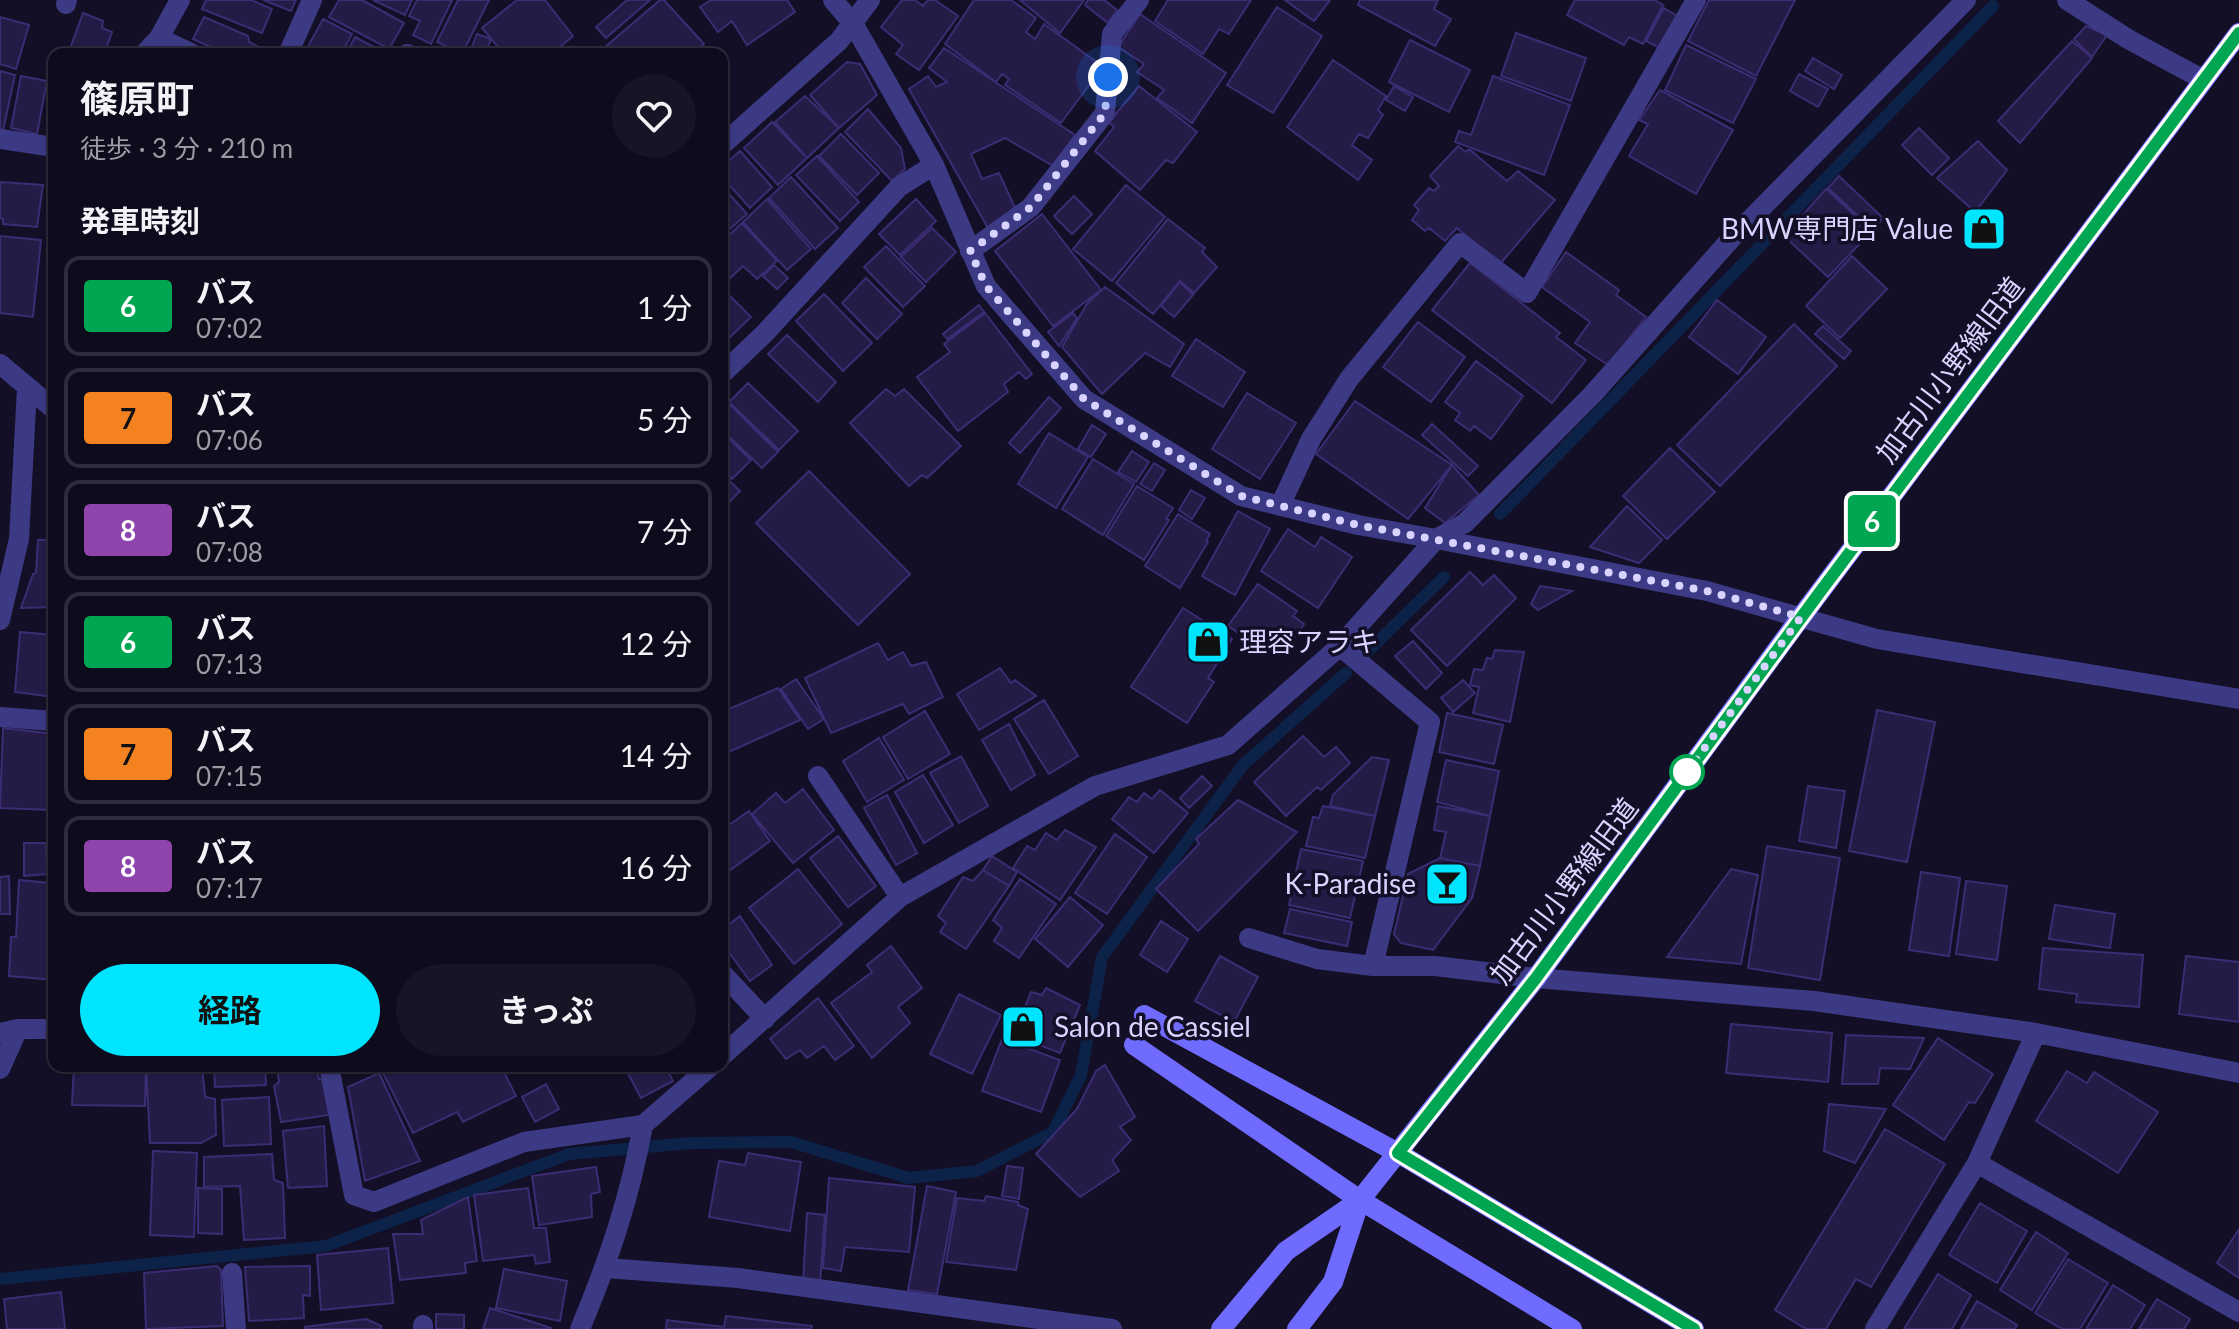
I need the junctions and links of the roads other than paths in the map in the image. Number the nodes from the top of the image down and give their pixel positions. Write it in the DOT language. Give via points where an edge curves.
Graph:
graph roads {
  1 [pos="180,0"];
  2 [pos="312,0"];
  3 [pos="833,0"];
  4 [pos="870,0"];
  5 [pos="1139,0"];
  6 [pos="1696,0"];
  7 [pos="1966,0"];
  8 [pos="2067,0"];
  9 [pos="854,25"];
  10 [pos="2239,33"];
  11 [pos="159,38"];
  12 [pos="150,48"];
  13 [pos="180,48"];
  14 [pos="291,48"];
  15 [pos="2202,79"];
  16 [pos="0,139"];
  17 [pos="728,140"];
  18 [pos="48,146"];
  19 [pos="934,165"];
  20 [pos="970,251"];
  21 [pos="0,364"];
  22 [pos="728,368"];
  23 [pos="27,388"];
  24 [pos="48,404"];
  25 [pos="1280,506"];
  26 [pos="1436,539"];
  27 [pos="1,609"];
  28 [pos="1801,617"];
  29 [pos="1340,646"];
  30 [pos="2239,699"];
  31 [pos="0,717"];
  32 [pos="48,721"];
  33 [pos="818,776"];
  34 [pos="900,897"];
  35 [pos="1249,938"];
  36 [pos="1373,966"];
  37 [pos="1536,978"];
  38 [pos="728,979"];
  39 [pos="1144,1015"];
  40 [pos="765,1019"];
  41 [pos="48,1029"];
  42 [pos="9,1031"];
  43 [pos="2036,1033"];
  44 [pos="1134,1045"];
  45 [pos="728,1051"];
  46 [pos="0,1069"];
  47 [pos="330,1072"];
  48 [pos="704,1072"];
  49 [pos="2239,1073"];
  50 [pos="643,1125"];
  51 [pos="1398,1153"];
  52 [pos="1977,1163"];
  53 [pos="1360,1200"];
  54 [pos="606,1268"];
  55 [pos="232,1273"];
  56 [pos="2239,1312"];
  57 [pos="236,1329"];
  58 [pos="580,1329"];
  59 [pos="1112,1329"];
  60 [pos="1221,1329"];
  61 [pos="1297,1329"];
  62 [pos="1572,1329"];
  63 [pos="1694,1329"];
  64 [pos="1875,1329"];
  1 -- 11 [label="street"];
  2 -- 14 [label="street"];
  3 -- 9 [label="street"];
  4 -- 9 [label="street"];
  5 -- 20 [label="street" via="1112,34 1105,113 1031,207"];
  6 -- 25 [label="street" via="1527,293 1460,243 1349,379 1311,439"];
  7 -- 26 [label="street" via="1730,240 1582,406 1465,523"];
  8 -- 15 [label="street"];
  9 -- 17 [label="street"];
  9 -- 19 [label="street"];
  10 -- 15 [label="street, 加古川小野線旧道"];
  11 -- 12 [label="street"];
  11 -- 13 [label="street"];
  15 -- 28 [label="street, 加古川小野線旧道"];
  16 -- 18 [label="street"];
  19 -- 20 [label="street"];
  19 -- 22 [label="street" via="899,187"];
  20 -- 25 [label="street" via="986,286 1084,399 1241,496"];
  21 -- 23 [label="street"];
  23 -- 24 [label="street"];
  23 -- 27 [label="street" via="19,539"];
  25 -- 26 [label="street"];
  26 -- 28 [label="street" via="1707,591"];
  26 -- 29 [label="street"];
  28 -- 30 [label="street" via="1877,639"];
  28 -- 37 [label="street, 加古川小野線旧道"];
  29 -- 34 [label="street" via="1228,745 1095,786"];
  29 -- 36 [label="street" via="1430,722"];
  31 -- 32 [label="street"];
  33 -- 34 [label="street"];
  34 -- 40 [label="street"];
  35 -- 36 [label="street" via="1317,959"];
  36 -- 37 [label="street" via="1435,966"];
  37 -- 43 [label="street" via="1814,1001"];
  37 -- 51 [label="street, 加古川小野線旧道"];
  38 -- 40 [label="street"];
  39 -- 51 [label="street"];
  40 -- 45 [label="street"];
  41 -- 42 [label="street"];
  42 -- 46 [label="street"];
  43 -- 49 [label="street"];
  43 -- 52 [label="street"];
  44 -- 53 [label="street"];
  47 -- 50 [label="street" via="354,1195 374,1202 524,1142"];
  48 -- 50 [label="street"];
  50 -- 54 [label="street" via="634,1180"];
  51 -- 53 [label="street, 加古川小野線旧道"];
  51 -- 63 [label="street"];
  52 -- 56 [label="street"];
  52 -- 64 [label="street"];
  53 -- 60 [label="street, 加古川小野線旧道" via="1286,1251"];
  53 -- 61 [label="street, 加古川小野線旧道" via="1333,1282"];
  53 -- 62 [label="street"];
  54 -- 58 [label="street"];
  54 -- 59 [label="street" via="738,1278"];
  55 -- 57 [label="street"];
}
